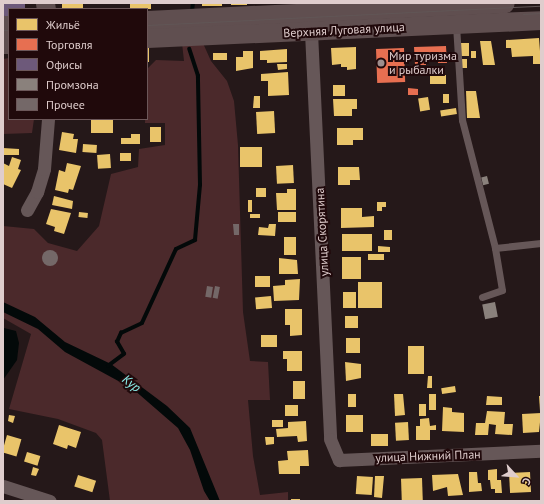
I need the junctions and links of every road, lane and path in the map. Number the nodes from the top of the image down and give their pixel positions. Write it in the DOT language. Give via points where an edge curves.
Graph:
graph roads {
  1 [pos="505,3"];
  2 [pos="305,8"];
  3 [pos="470,14"];
  4 [pos="148,20"];
  5 [pos="541,20"];
  6 [pos="311,32"];
  7 [pos="148,38"];
  8 [pos="48,120"];
  9 [pos="27,210"];
  10 [pos="541,243"];
  11 [pos="495,248"];
  12 [pos="482,297"];
  13 [pos="541,451"];
  14 [pos="339,460"];
  15 [pos="3,486"];
  16 [pos="50,501"];
  1 -- 3 [label="main road, Верхняя Луговая улица"];
  2 -- 3 [label="main road, Верхняя Луговая улица"];
  2 -- 4 [label="main road, Верхняя Луговая улица"];
  2 -- 6 [label="street, улица Скорятина" via="306,25"];
  3 -- 5 [label="main road, Верхняя Луговая улица"];
  3 -- 6 [label="main road, Верхняя Луговая улица"];
  3 -- 11 [label="lane" via="462,120"];
  6 -- 7 [label="main road, Верхняя Луговая улица"];
  6 -- 14 [label="street, улица Скорятина" via="330,439"];
  8 -- 9 [label="street" via="44,169"];
  10 -- 11 [label="lane"];
  11 -- 12 [label="lane" via="502,290"];
  13 -- 14 [label="street, улица Нижний План"];
  15 -- 16 [label="street"];
}
